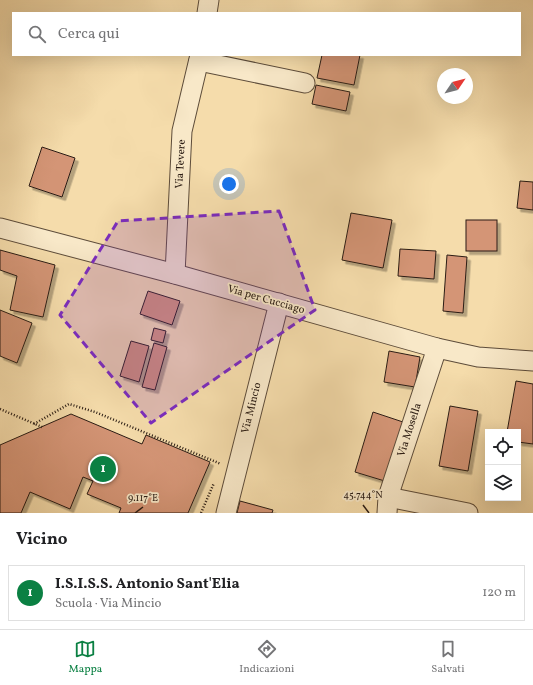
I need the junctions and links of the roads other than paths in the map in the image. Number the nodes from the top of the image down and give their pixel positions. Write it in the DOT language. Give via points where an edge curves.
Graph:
graph roads {
  1 [pos="209,0"];
  2 [pos="207,12"];
  3 [pos="200,58"];
  4 [pos="305,83"];
  5 [pos="0,228"];
  6 [pos="175,274"];
  7 [pos="279,303"];
  8 [pos="437,348"];
  9 [pos="533,361"];
  10 [pos="387,505"];
  11 [pos="226,513"];
  12 [pos="468,513"];
  1 -- 2 [label="street"];
  3 -- 4 [label="street"];
  3 -- 6 [label="street, Via Tevere" via="182,131"];
  5 -- 6 [label="street, Via per Cucciago"];
  6 -- 7 [label="street, Via per Cucciago"];
  7 -- 8 [label="street, Via per Cucciago"];
  7 -- 11 [label="street, Via Mincio"];
  8 -- 9 [label="street, Via per Cucciago" via="478,357"];
  8 -- 10 [label="street, Via Mosella"];
  10 -- 12 [label="street"];
}
